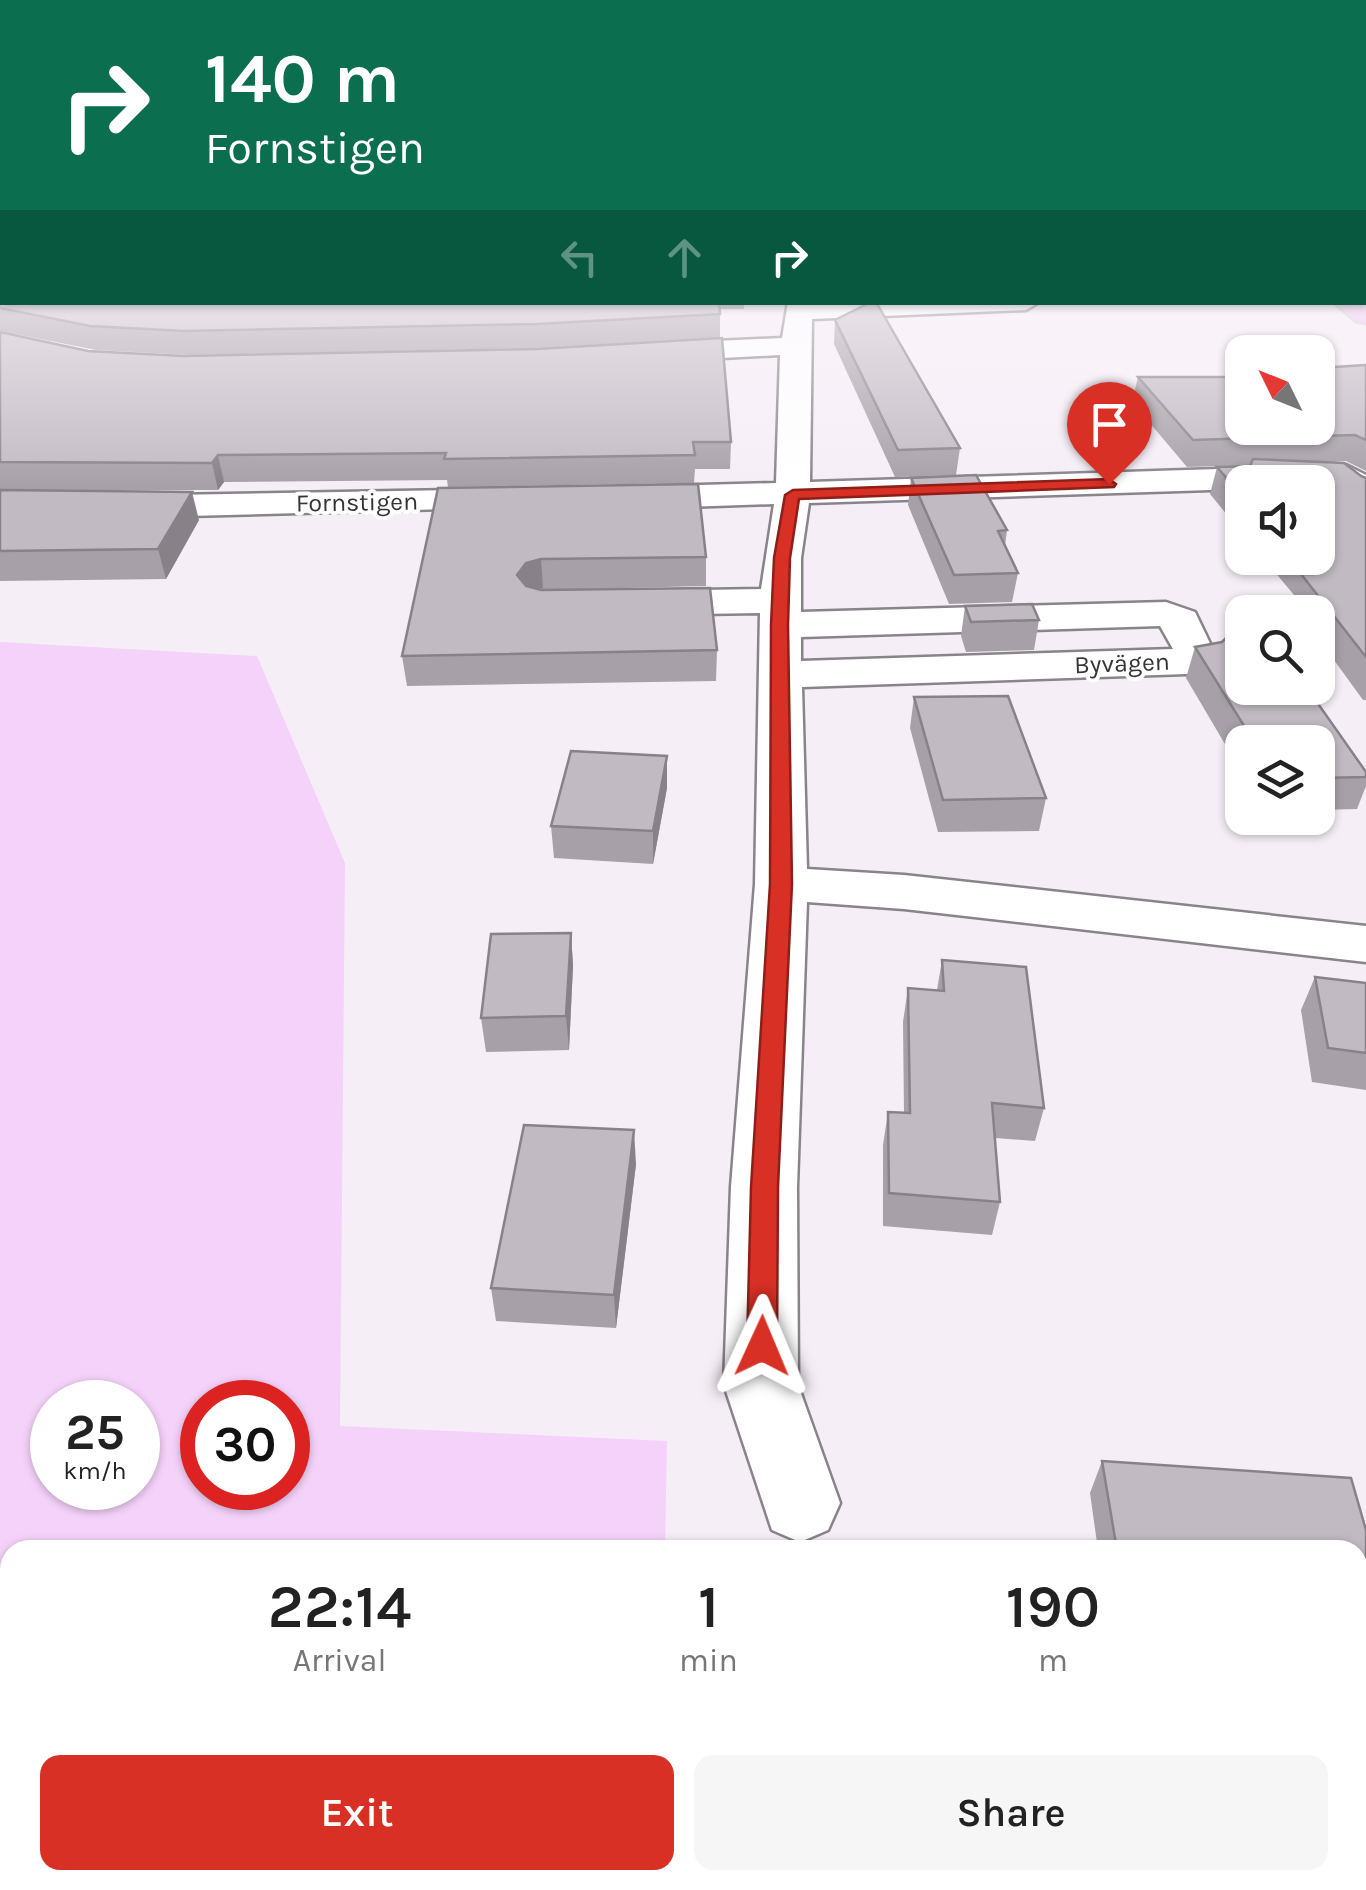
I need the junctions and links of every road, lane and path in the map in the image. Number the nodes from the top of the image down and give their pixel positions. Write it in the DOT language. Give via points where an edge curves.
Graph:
graph roads {
  1 [pos="935,309"];
  2 [pos="799,320"];
  3 [pos="612,356"];
  4 [pos="1366,494"];
  5 [pos="793,495"];
  6 [pos="593,498"];
  7 [pos="553,499"];
  8 [pos="0,504"];
  9 [pos="602,604"];
  10 [pos="780,613"];
  11 [pos="780,675"];
  12 [pos="781,884"];
  13 [pos="1366,944"];
  14 [pos="800,1503"];
  1 -- 2 [label="street"];
  2 -- 3 [label="street"];
  2 -- 5 [label="street"];
  4 -- 5 [label="street" via="1346,475"];
  5 -- 6 [label="street"];
  5 -- 10 [label="street"];
  7 -- 8 [label="street, Fornstigen"];
  9 -- 10 [label="street, Byvägen"];
  10 -- 11 [label="street"];
  10 -- 11 [label="street, Byvägen" via="1166,614 1181,621 1197,654 1188,661"];
  11 -- 12 [label="street"];
  12 -- 13 [label="street"];
  12 -- 14 [label="street" via="764,1187 762,1385"];
}
